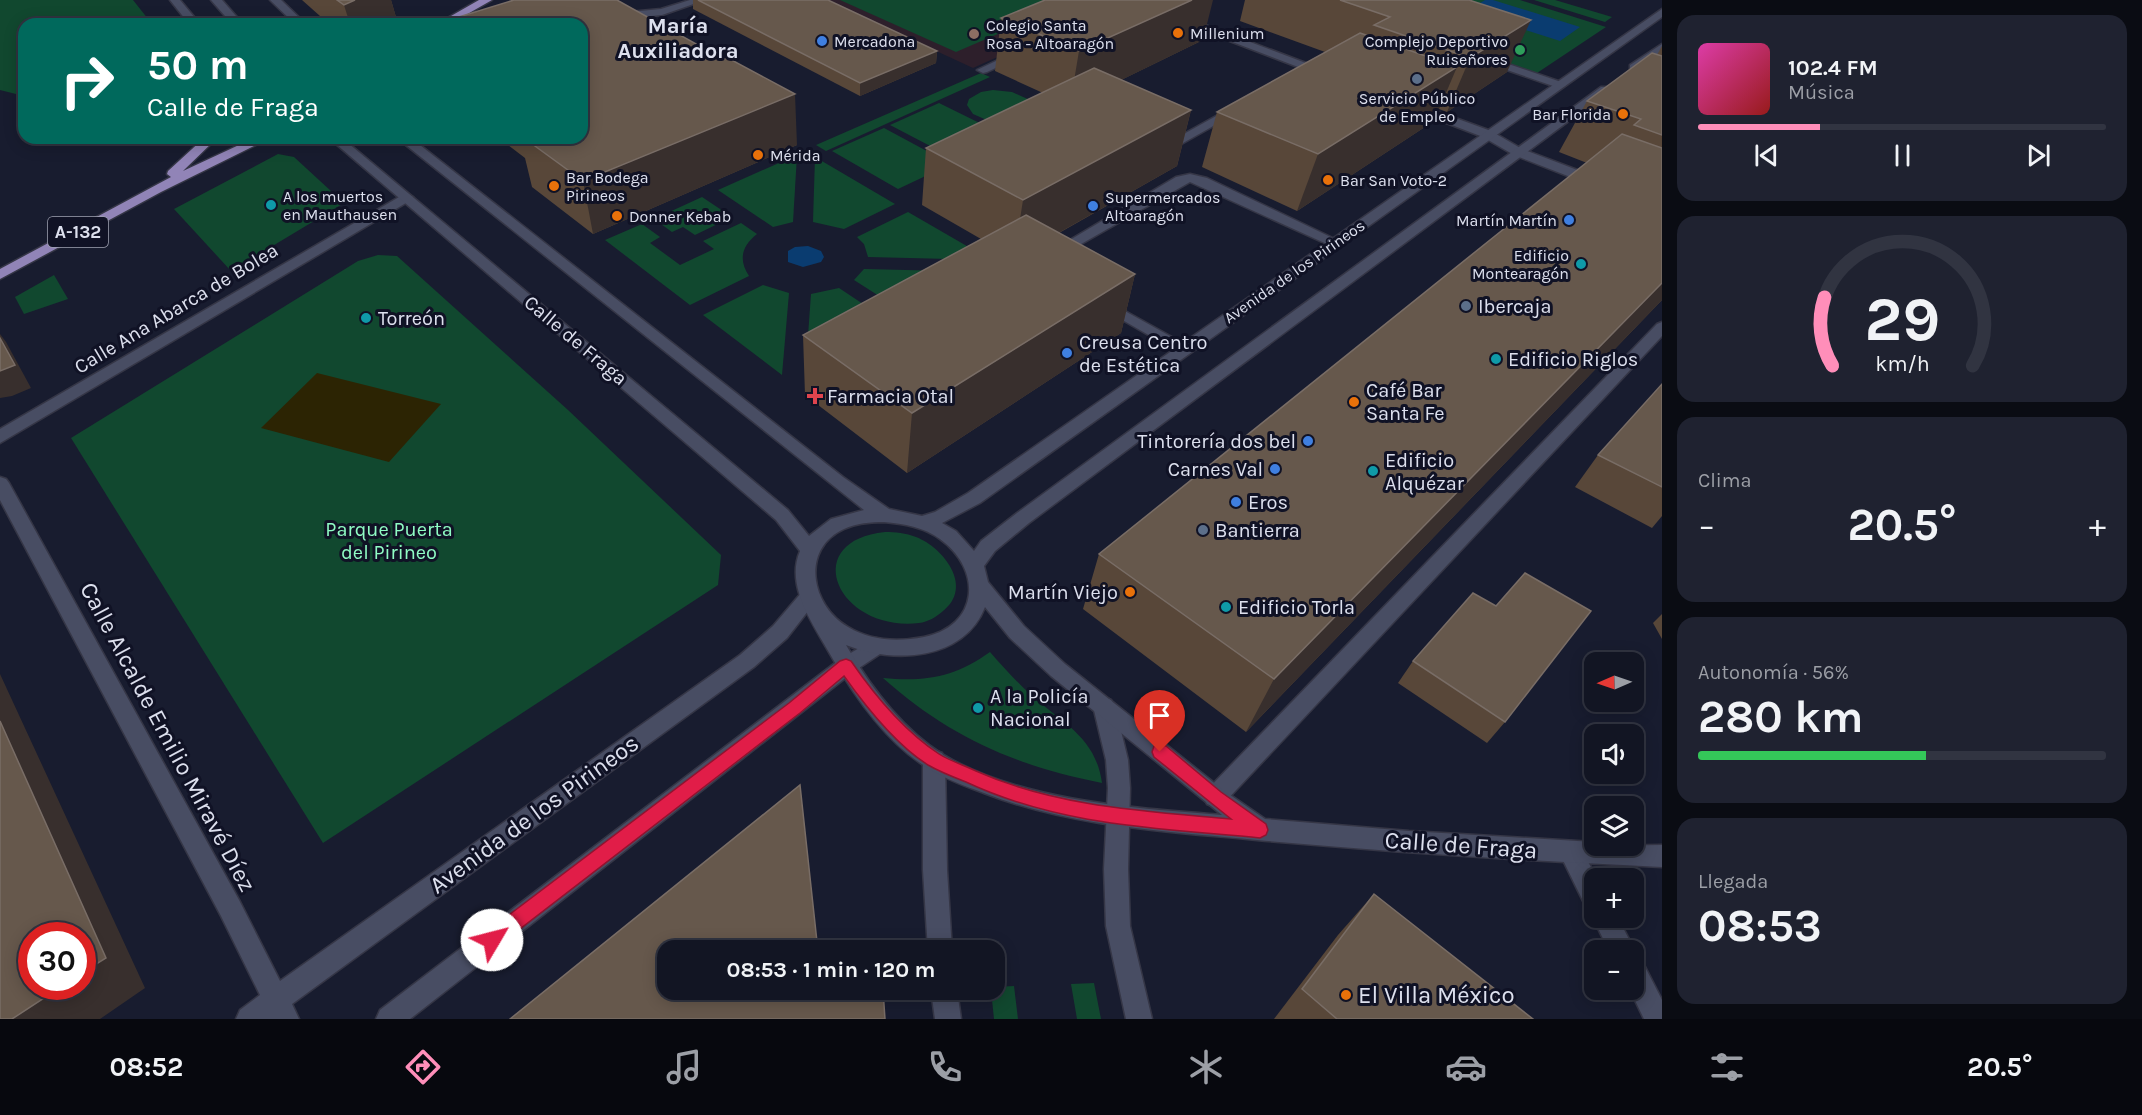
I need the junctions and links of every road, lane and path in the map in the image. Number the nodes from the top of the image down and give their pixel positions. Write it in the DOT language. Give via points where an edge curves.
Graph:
graph roads {
  1 [pos="175,0"];
  2 [pos="216,0"];
  3 [pos="275,0"];
  4 [pos="487,0"];
  5 [pos="700,0"];
  6 [pos="1194,11"];
  7 [pos="1662,12"];
  8 [pos="604,14"];
  9 [pos="190,18"];
  10 [pos="232,18"];
  11 [pos="294,18"];
  12 [pos="453,18"];
  13 [pos="1662,47"];
  14 [pos="1030,49"];
  15 [pos="1480,57"];
  16 [pos="1311,68"];
  17 [pos="983,70"];
  18 [pos="1300,74"];
  19 [pos="1333,76"];
  20 [pos="1560,85"];
  21 [pos="1398,101"];
  22 [pos="1250,102"];
  23 [pos="1487,135"];
  24 [pos="1179,140"];
  25 [pos="205,144"];
  26 [pos="251,144"];
  27 [pos="342,144"];
  28 [pos="411,144"];
  29 [pos="1518,152"];
  30 [pos="1610,187"];
  31 [pos="156,189"];
  32 [pos="406,197"];
  33 [pos="1335,242"];
  34 [pos="1043,262"];
  35 [pos="0,275"];
  36 [pos="1091,296"];
  37 [pos="1662,327"];
  38 [pos="1183,349"];
  39 [pos="0,437"];
  40 [pos="0,483"];
  41 [pos="884,515"];
  42 [pos="922,522"];
  43 [pos="809,550"];
  44 [pos="975,564"];
  45 [pos="981,587"];
  46 [pos="813,605"];
  47 [pos="876,646"];
  48 [pos="846,666"];
  49 [pos="1104,706"];
  50 [pos="934,760"];
  51 [pos="1215,797"];
  52 [pos="1119,817"];
  53 [pos="1260,830"];
  54 [pos="1571,852"];
  55 [pos="1662,856"];
  56 [pos="1584,877"];
  57 [pos="939,940"];
  58 [pos="1644,992"];
  59 [pos="946,1000"];
  60 [pos="281,1009"];
  61 [pos="249,1019"];
  62 [pos="389,1019"];
  63 [pos="948,1019"];
  64 [pos="1139,1019"];
  65 [pos="1658,1019"];
  1 -- 9 [label="street"];
  2 -- 10 [label="street"];
  3 -- 11 [label="street"];
  4 -- 12 [label="main road"];
  5 -- 8 [label="street" via="650,14"];
  6 -- 16 [label="street" via="1173,16"];
  7 -- 20 [label="street, Avenida de los Pirineos"];
  13 -- 29 [label="street, Avenida de los Pirineos"];
  14 -- 17 [label="street"];
  15 -- 20 [label="street"];
  16 -- 18 [label="street"];
  16 -- 19 [label="street"];
  20 -- 23 [label="street, Avenida de los Pirineos"];
  21 -- 23 [label="street"];
  22 -- 24 [label="street"];
  23 -- 29 [label="street"];
  23 -- 33 [label="street, Avenida de los Pirineos"];
  25 -- 31 [label="main road, A-132"];
  26 -- 31 [label="main road, A-132"];
  27 -- 32 [label="street, Calle de Fraga"];
  28 -- 41 [label="street"];
  29 -- 30 [label="street"];
  29 -- 44 [label="street, Avenida de los Pirineos" via="1023,518 988,546"];
  31 -- 35 [label="main road, A-132"];
  32 -- 39 [label="street, Calle Ana Abarca de Bolea"];
  32 -- 43 [label="street, Calle de Fraga" via="782,515"];
  33 -- 34 [label="street" via="1202,181 1185,178"];
  33 -- 38 [label="street, Avenida de los Pirineos"];
  36 -- 38 [label="street"];
  37 -- 51 [label="street"];
  38 -- 42 [label="street, Avenida de los Pirineos" via="974,498 941,517"];
  40 -- 60 [label="street, Calle Alcalde Emilio Miravé Díez"];
  41 -- 42 [label="street"];
  41 -- 43 [label="street" via="840,522 822,532"];
  42 -- 44 [label="street" via="950,536"];
  43 -- 46 [label="street" via="805,565"];
  44 -- 45 [label="street"];
  45 -- 47 [label="street" via="976,609 954,635 930,644"];
  45 -- 49 [label="street" via="1017,632"];
  46 -- 47 [label="street" via="833,628"];
  46 -- 48 [label="street, Calle de Fraga"];
  46 -- 60 [label="street, Avenida de los Pirineos" via="747,661"];
  47 -- 48 [label="street"];
  48 -- 50 [label="street, Calle de Fraga" via="890,721"];
  48 -- 62 [label="street"];
  49 -- 51 [label="street"];
  49 -- 52 [label="street" via="1117,760"];
  50 -- 52 [label="street, Calle de Fraga" via="1006,793 1057,807"];
  50 -- 57 [label="street"];
  51 -- 53 [label="street"];
  52 -- 53 [label="street, Calle de Fraga"];
  52 -- 64 [label="street" via="1118,926"];
  53 -- 54 [label="street, Calle de Fraga"];
  54 -- 55 [label="street, Calle de Fraga"];
  54 -- 56 [label="street"];
  58 -- 65 [label="street"];
  59 -- 63 [label="street"];
  60 -- 61 [label="street, Avenida de los Pirineos"];
}
